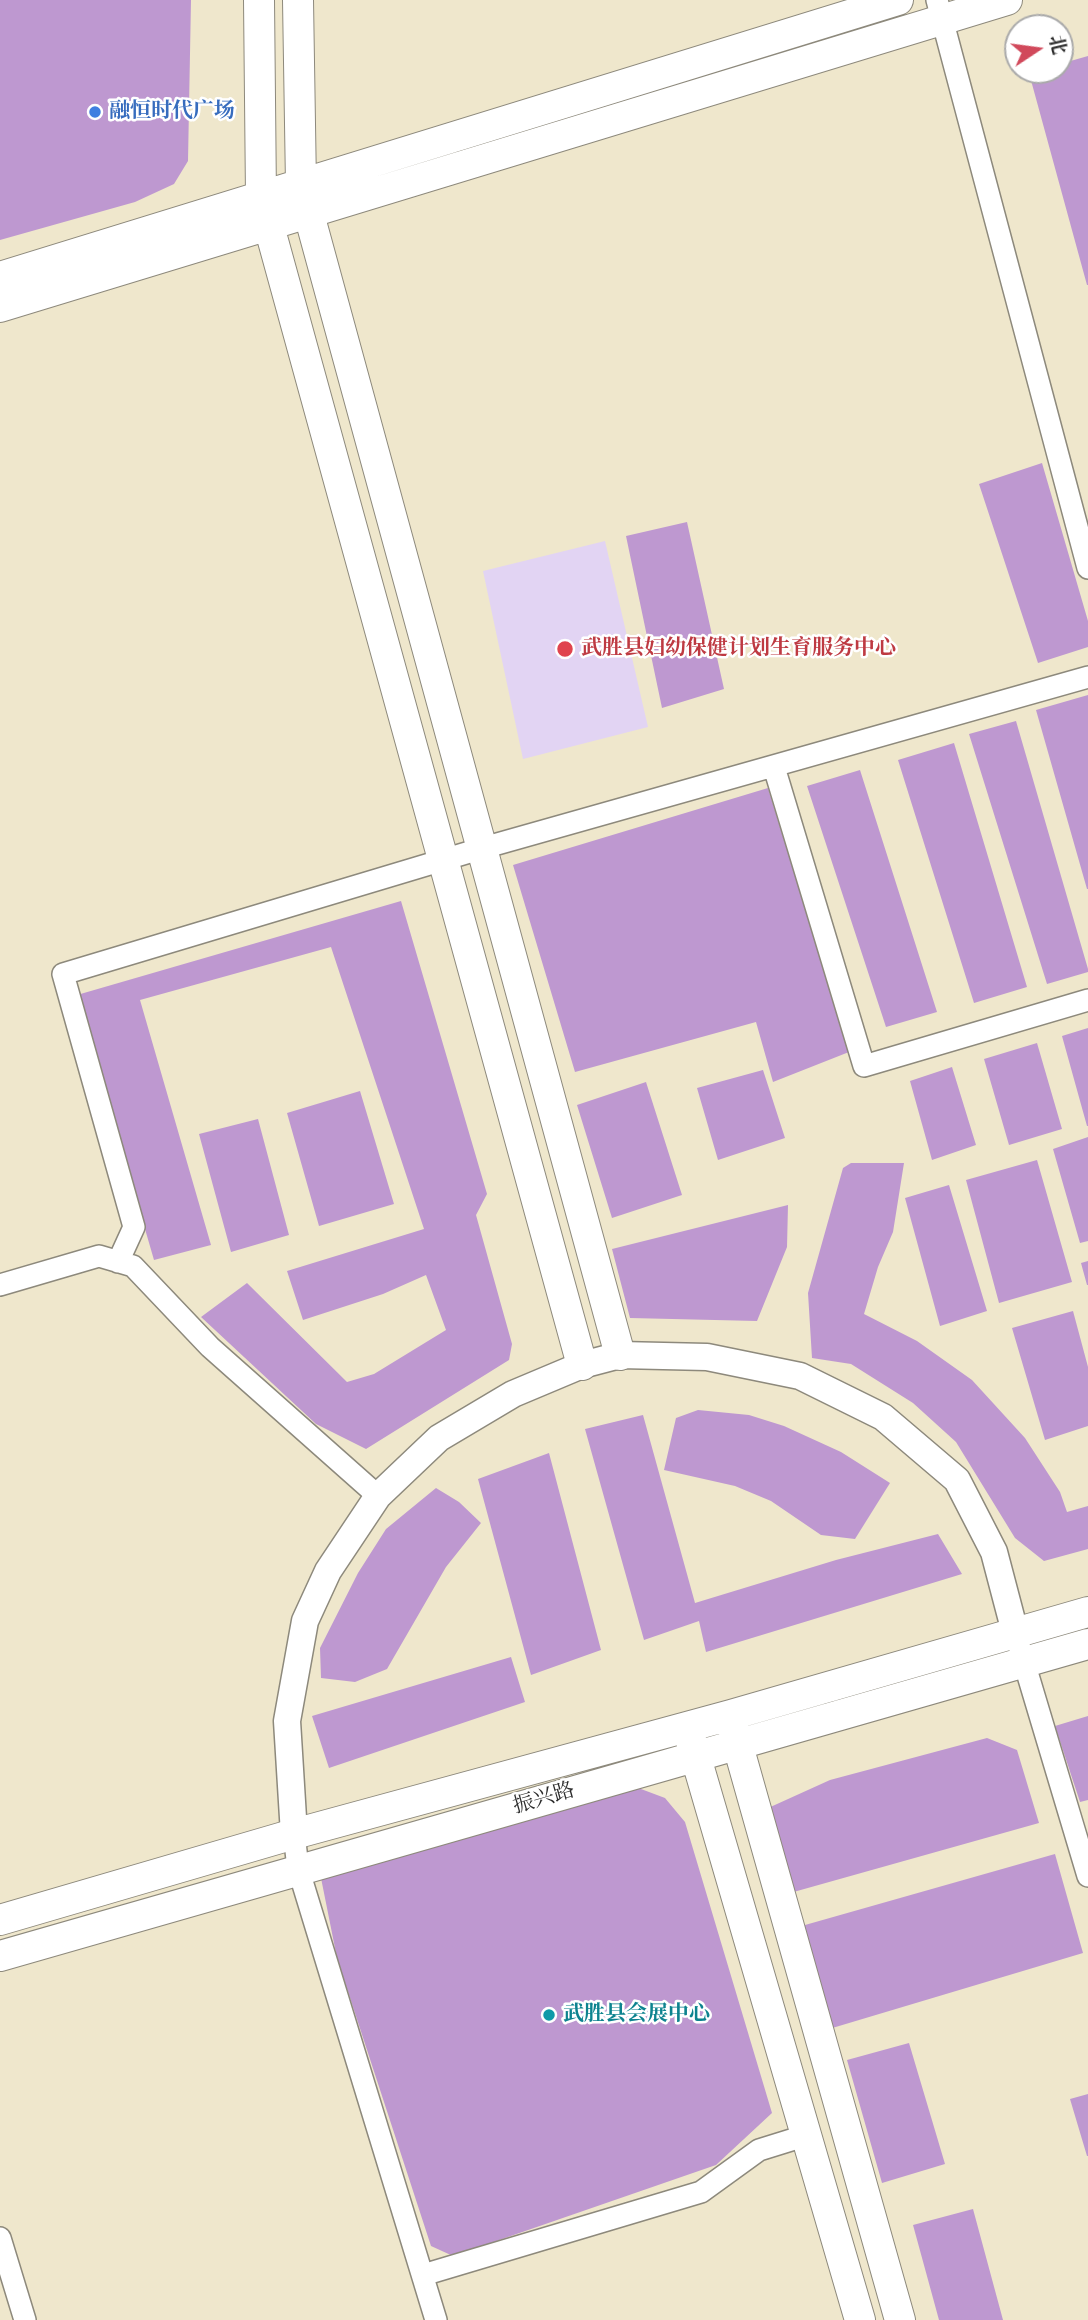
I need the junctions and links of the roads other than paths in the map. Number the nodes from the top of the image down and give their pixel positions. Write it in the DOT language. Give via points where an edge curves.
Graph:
graph roads {
  1 [pos="259,0"];
  2 [pos="298,0"];
  3 [pos="898,0"];
  4 [pos="1007,0"];
  5 [pos="940,10"];
  6 [pos="306,198"];
  7 [pos="266,211"];
  8 [pos="0,277"];
  9 [pos="0,307"];
  10 [pos="1088,568"];
  11 [pos="1088,677"];
  12 [pos="774,767"];
  13 [pos="483,848"];
  14 [pos="441,860"];
  15 [pos="1088,1000"];
  16 [pos="118,1262"];
  17 [pos="0,1285"];
  18 [pos="621,1355"];
  19 [pos="582,1366"];
  20 [pos="378,1496"];
  21 [pos="1088,1612"];
  22 [pos="1016,1632"];
  23 [pos="1088,1644"];
  24 [pos="1024,1662"];
  25 [pos="731,1715"];
  26 [pos="687,1726"];
  27 [pos="737,1746"];
  28 [pos="696,1756"];
  29 [pos="1080,1820"];
  30 [pos="294,1834"];
  31 [pos="298,1868"];
  32 [pos="1088,1876"];
  33 [pos="0,1920"];
  34 [pos="0,1956"];
  35 [pos="804,2136"];
  36 [pos="0,2238"];
  37 [pos="423,2275"];
  38 [pos="25,2320"];
  39 [pos="436,2320"];
  40 [pos="860,2320"];
  41 [pos="900,2320"];
  1 -- 7 [label="main road"];
  2 -- 6 [label="main road"];
  3 -- 6 [label="main road"];
  4 -- 5 [label="main road"];
  5 -- 6 [label="main road"];
  5 -- 10 [label="street"];
  6 -- 7 [label="main road"];
  6 -- 13 [label="main road"];
  7 -- 8 [label="main road"];
  7 -- 9 [label="main road"];
  7 -- 14 [label="main road"];
  11 -- 12 [label="street"];
  12 -- 13 [label="street"];
  12 -- 15 [label="street" via="864,1066"];
  13 -- 14 [label="street"];
  13 -- 18 [label="main road"];
  14 -- 16 [label="street" via="62,974 134,1227"];
  14 -- 19 [label="main road"];
  16 -- 17 [label="street" via="99,1256"];
  16 -- 20 [label="street" via="133,1266 210,1347"];
  18 -- 19 [label="street"];
  18 -- 22 [label="street" via="707,1357 800,1376 883,1417 957,1480 995,1552"];
  19 -- 20 [label="street" via="513,1394 439,1438"];
  20 -- 30 [label="street" via="328,1571 305,1621 287,1721"];
  21 -- 22 [label="main road, 振兴路"];
  22 -- 24 [label="street"];
  22 -- 25 [label="main road, 振兴路"];
  23 -- 24 [label="main road, 振兴路"];
  24 -- 27 [label="main road, 振兴路"];
  24 -- 29 [label="street"];
  25 -- 26 [label="main road, 振兴路"];
  25 -- 27 [label="main road"];
  26 -- 28 [label="main road"];
  26 -- 30 [label="main road, 振兴路"];
  27 -- 28 [label="main road, 振兴路"];
  27 -- 41 [label="main road"];
  28 -- 31 [label="main road, 振兴路"];
  28 -- 35 [label="main road"];
  29 -- 32 [label="street"];
  30 -- 31 [label="street"];
  30 -- 33 [label="main road, 振兴路"];
  31 -- 34 [label="main road, 振兴路"];
  31 -- 37 [label="street"];
  35 -- 37 [label="street" via="759,2150 701,2192"];
  35 -- 40 [label="main road"];
  36 -- 38 [label="street"];
  37 -- 39 [label="street"];
}
